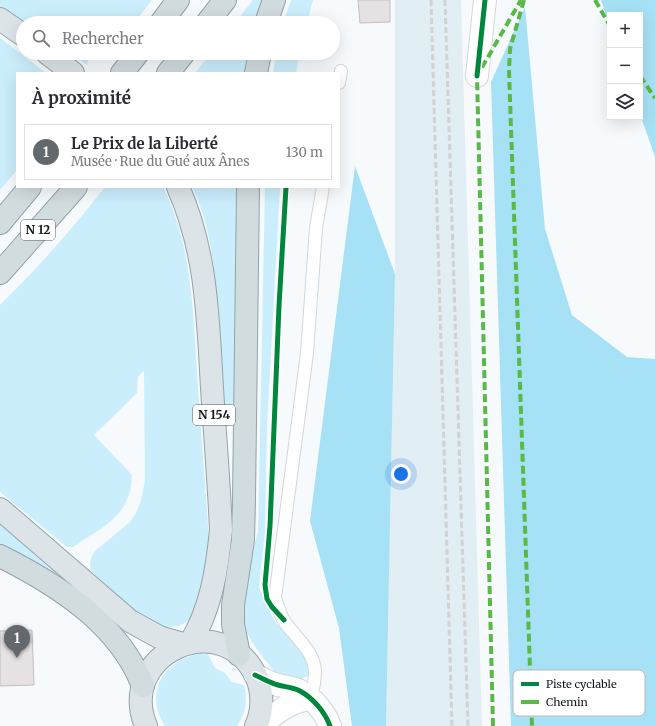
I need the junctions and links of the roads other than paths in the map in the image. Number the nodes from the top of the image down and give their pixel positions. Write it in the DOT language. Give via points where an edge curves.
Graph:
graph roads {
  1 [pos="178,0"];
  2 [pos="225,0"];
  3 [pos="274,0"];
  4 [pos="485,0"];
  5 [pos="166,16"];
  6 [pos="212,16"];
  7 [pos="268,16"];
  8 [pos="0,19"];
  9 [pos="16,30"];
  10 [pos="56,60"];
  11 [pos="178,60"];
  12 [pos="259,60"];
  13 [pos="72,72"];
  14 [pos="169,72"];
  15 [pos="256,72"];
  16 [pos="477,76"];
  17 [pos="29,188"];
  18 [pos="75,188"];
  19 [pos="178,188"];
  20 [pos="248,188"];
  21 [pos="323,188"];
  22 [pos="0,223"];
  23 [pos="0,274"];
  24 [pos="0,509"];
  25 [pos="0,556"];
  26 [pos="187,643"];
  27 [pos="239,655"];
  28 [pos="255,675"];
  29 [pos="142,696"];
  30 [pos="311,699"];
  31 [pos="134,726"];
  32 [pos="146,726"];
  33 [pos="256,726"];
  34 [pos="260,726"];
  35 [pos="330,726"];
  1 -- 5 [label="highway"];
  2 -- 6 [label="highway"];
  3 -- 7 [label="highway"];
  4 -- 16 [label="street"];
  8 -- 9 [label="main road"];
  10 -- 13 [label="main road"];
  11 -- 14 [label="highway"];
  12 -- 15 [label="highway"];
  17 -- 22 [label="highway, N 12"];
  18 -- 23 [label="highway, N 12"];
  19 -- 26 [label="main road, N 154" via="190,217 205,281 220,530 212,590 201,623"];
  20 -- 27 [label="highway" via="243,540 233,605 233,624"];
  21 -- 30 [label="lane" via="316,228 307,353 275,598 284,620 313,660 315,671"];
  24 -- 26 [label="main road" via="130,621 159,638"];
  25 -- 29 [label="highway" via="54,586 98,622 134,665"];
  26 -- 27 [label="main road" via="212,642 227,647"];
  26 -- 29 [label="main road" via="158,660 149,672"];
  27 -- 28 [label="main road"];
  28 -- 30 [label="street" via="300,691"];
  28 -- 33 [label="main road" via="261,698"];
  29 -- 31 [label="street"];
  29 -- 32 [label="main road"];
  30 -- 34 [label="street" via="285,707"];
  30 -- 35 [label="street" via="322,710"];
}
